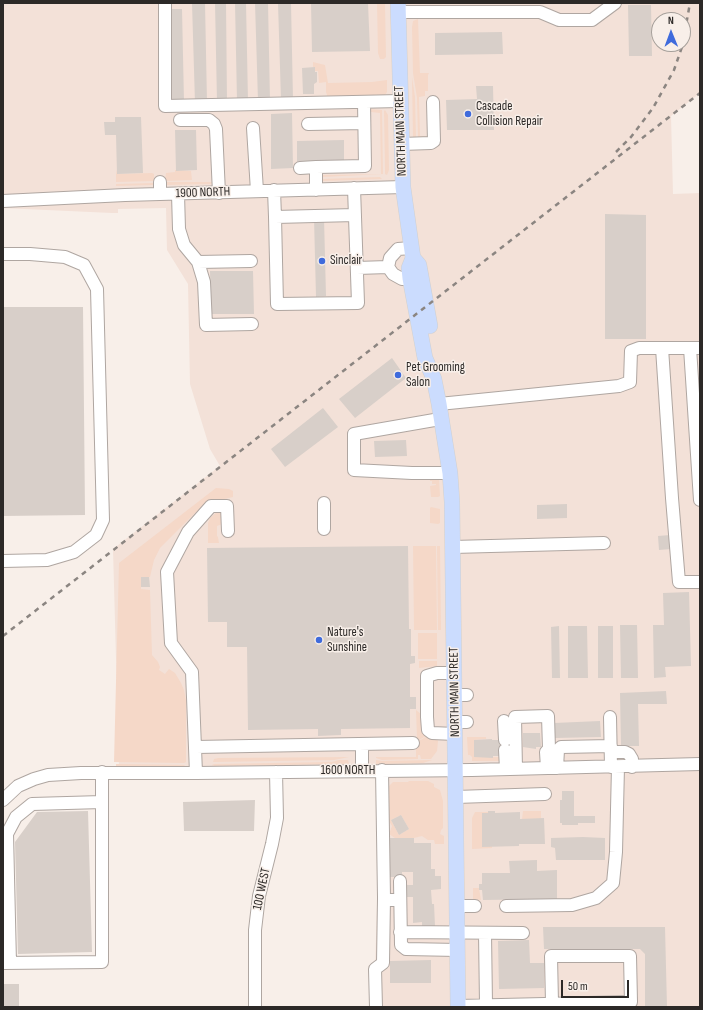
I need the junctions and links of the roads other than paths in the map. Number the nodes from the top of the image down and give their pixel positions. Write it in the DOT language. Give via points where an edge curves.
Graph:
graph roads {
  1 [pos="165,3"];
  2 [pos="615,3"];
  3 [pos="398,8"];
  4 [pos="400,101"];
  5 [pos="364,102"];
  6 [pos="433,102"];
  7 [pos="180,120"];
  8 [pos="364,123"];
  9 [pos="308,124"];
  10 [pos="253,128"];
  11 [pos="401,144"];
  12 [pos="316,167"];
  13 [pos="300,168"];
  14 [pos="160,182"];
  15 [pos="402,187"];
  16 [pos="354,188"];
  17 [pos="274,190"];
  18 [pos="316,190"];
  19 [pos="257,191"];
  20 [pos="219,192"];
  21 [pos="160,194"];
  22 [pos="178,194"];
  23 [pos="3,201"];
  24 [pos="355,215"];
  25 [pos="275,217"];
  26 [pos="412,253"];
  27 [pos="3,254"];
  28 [pos="251,261"];
  29 [pos="198,262"];
  30 [pos="388,267"];
  31 [pos="357,268"];
  32 [pos="410,278"];
  33 [pos="252,324"];
  34 [pos="662,348"];
  35 [pos="695,348"];
  36 [pos="434,379"];
  37 [pos="440,412"];
  38 [pos="450,473"];
  39 [pos="700,500"];
  40 [pos="324,503"];
  41 [pos="324,530"];
  42 [pos="228,531"];
  43 [pos="604,543"];
  44 [pos="453,547"];
  45 [pos="3,561"];
  46 [pos="700,582"];
  47 [pos="454,673"];
  48 [pos="610,717"];
  49 [pos="504,721"];
  50 [pos="459,726"];
  51 [pos="413,743"];
  52 [pos="362,744"];
  53 [pos="196,747"];
  54 [pos="611,749"];
  55 [pos="700,764"];
  56 [pos="614,767"];
  57 [pos="632,767"];
  58 [pos="552,768"];
  59 [pos="511,769"];
  60 [pos="362,770"];
  61 [pos="382,770"];
  62 [pos="456,770"];
  63 [pos="102,772"];
  64 [pos="276,772"];
  65 [pos="196,773"];
  66 [pos="545,794"];
  67 [pos="456,797"];
  68 [pos="3,800"];
  69 [pos="102,802"];
  70 [pos="400,881"];
  71 [pos="384,898"];
  72 [pos="400,900"];
  73 [pos="457,906"];
  74 [pos="475,906"];
  75 [pos="506,906"];
  76 [pos="400,932"];
  77 [pos="457,933"];
  78 [pos="485,933"];
  79 [pos="523,933"];
  80 [pos="458,950"];
  81 [pos="6,963"];
  82 [pos="552,1003"];
  83 [pos="486,1004"];
  84 [pos="458,1006"];
  85 [pos="255,1007"];
  86 [pos="376,1007"];
  1 -- 5 [label="street" via="165,106"];
  2 -- 3 [label="street" via="592,20 559,20 540,12"];
  3 -- 4 [label="main road, NORTH MAIN STREET"];
  4 -- 5 [label="street"];
  4 -- 11 [label="main road, NORTH MAIN STREET"];
  5 -- 8 [label="street"];
  6 -- 11 [label="street" via="434,141 431,144"];
  7 -- 20 [label="street" via="209,120 214,124"];
  8 -- 9 [label="street"];
  8 -- 12 [label="street" via="365,166"];
  10 -- 19 [label="street"];
  11 -- 15 [label="main road, NORTH MAIN STREET"];
  12 -- 13 [label="street"];
  12 -- 18 [label="street"];
  14 -- 21 [label="street"];
  15 -- 16 [label="street, 1900 NORTH"];
  15 -- 26 [label="main road, NORTH MAIN STREET"];
  16 -- 18 [label="street, 1900 NORTH"];
  16 -- 24 [label="street"];
  17 -- 18 [label="street, 1900 NORTH"];
  17 -- 19 [label="street, 1900 NORTH"];
  17 -- 25 [label="street"];
  19 -- 20 [label="street, 1900 NORTH"];
  20 -- 22 [label="street, 1900 NORTH"];
  21 -- 22 [label="street, 1900 NORTH"];
  21 -- 23 [label="street, 1900 NORTH"];
  22 -- 29 [label="street" via="179,229 184,245"];
  24 -- 25 [label="street"];
  24 -- 31 [label="street"];
  25 -- 31 [label="street" via="277,304 358,302"];
  26 -- 30 [label="street" via="398,249 390,258"];
  26 -- 32 [label="main road, NORTH MAIN STREET"];
  26 -- 36 [label="main road, NORTH MAIN STREET" via="419,265 434,349"];
  27 -- 45 [label="street" via="64,257 84,265 97,289 102,520 96,535 74,552 47,560"];
  28 -- 29 [label="street"];
  29 -- 33 [label="street" via="204,282 206,325"];
  30 -- 31 [label="street"];
  30 -- 32 [label="street" via="393,274 402,279"];
  32 -- 36 [label="main road, NORTH MAIN STREET" via="425,358"];
  34 -- 35 [label="street"];
  34 -- 37 [label="street" via="639,348 631,351 630,382 619,386"];
  34 -- 46 [label="street" via="679,582"];
  35 -- 39 [label="street"];
  36 -- 37 [label="main road, NORTH MAIN STREET"];
  37 -- 38 [label="main road, NORTH MAIN STREET"];
  37 -- 38 [label="street" via="354,434 354,470"];
  38 -- 44 [label="main road, NORTH MAIN STREET"];
  40 -- 41 [label="street"];
  42 -- 53 [label="street" via="227,506 211,506 188,532 167,572 171,643 192,672"];
  43 -- 44 [label="street"];
  44 -- 47 [label="main road, NORTH MAIN STREET"];
  47 -- 50 [label="main road, NORTH MAIN STREET" via="461,695"];
  47 -- 50 [label="street" via="427,676 428,730 432,733"];
  48 -- 54 [label="street"];
  49 -- 59 [label="street" via="505,745"];
  50 -- 62 [label="main road, NORTH MAIN STREET"];
  51 -- 52 [label="street"];
  52 -- 53 [label="street"];
  52 -- 60 [label="street"];
  53 -- 65 [label="street"];
  54 -- 56 [label="street"];
  54 -- 57 [label="street" via="629,754"];
  54 -- 58 [label="street" via="561,747"];
  55 -- 57 [label="street, 1600 NORTH"];
  56 -- 57 [label="street, 1600 NORTH"];
  56 -- 58 [label="street, 1600 NORTH"];
  56 -- 75 [label="street" via="616,844 613,883 596,898 572,906"];
  58 -- 59 [label="street, 1600 NORTH"];
  58 -- 59 [label="street" via="546,752 549,749 548,716 515,717"];
  59 -- 62 [label="street, 1600 NORTH"];
  60 -- 61 [label="street, 1600 NORTH"];
  60 -- 64 [label="street, 1600 NORTH"];
  61 -- 62 [label="street, 1600 NORTH"];
  61 -- 71 [label="street"];
  62 -- 67 [label="main road, NORTH MAIN STREET"];
  63 -- 65 [label="street, 1600 NORTH"];
  63 -- 68 [label="street, 1600 NORTH" via="48,775 18,786"];
  63 -- 69 [label="street"];
  64 -- 65 [label="street, 1600 NORTH"];
  64 -- 85 [label="street, 100 WEST" via="277,818 259,896 255,930"];
  66 -- 67 [label="street"];
  67 -- 73 [label="main road, NORTH MAIN STREET"];
  69 -- 81 [label="street" via="32,804 16,817 7,834"];
  69 -- 81 [label="street" via="102,962"];
  70 -- 72 [label="street"];
  71 -- 72 [label="street"];
  71 -- 86 [label="street" via="383,963 376,969"];
  72 -- 76 [label="street"];
  73 -- 74 [label="street"];
  73 -- 77 [label="main road, NORTH MAIN STREET"];
  76 -- 77 [label="street"];
  76 -- 80 [label="street" via="401,945 406,949"];
  77 -- 78 [label="street"];
  77 -- 80 [label="main road, NORTH MAIN STREET"];
  78 -- 79 [label="street"];
  78 -- 83 [label="street"];
  80 -- 84 [label="main road, NORTH MAIN STREET"];
  82 -- 82 [label="street" via="631,1002 630,956 551,956"];
  82 -- 83 [label="street"];
  83 -- 84 [label="street"];
}
